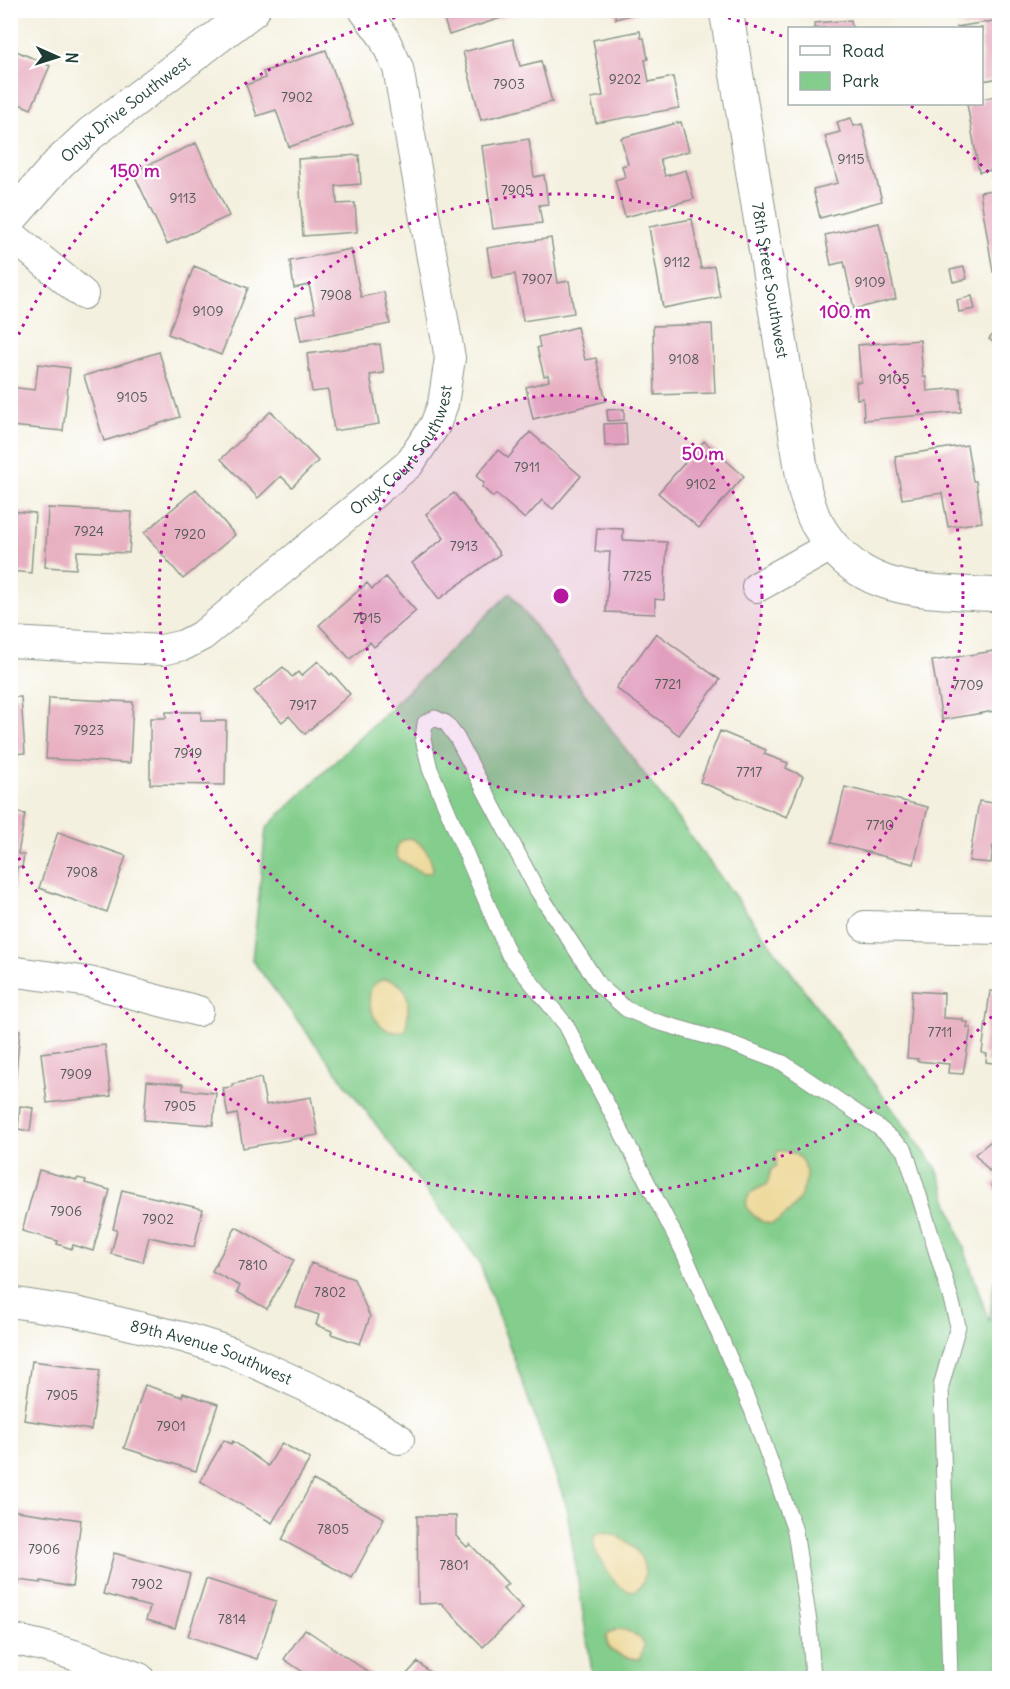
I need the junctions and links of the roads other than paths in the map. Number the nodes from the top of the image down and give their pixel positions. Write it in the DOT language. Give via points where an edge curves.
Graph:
graph roads {
  1 [pos="254,10"];
  2 [pos="364,10"];
  3 [pos="726,10"];
  4 [pos="10,219"];
  5 [pos="10,234"];
  6 [pos="83,294"];
  7 [pos="831,546"];
  8 [pos="757,587"];
  9 [pos="999,595"];
  10 [pos="10,642"];
  11 [pos="865,926"];
  12 [pos="999,929"];
  13 [pos="10,971"];
  14 [pos="198,1011"];
  15 [pos="10,1302"];
  16 [pos="399,1439"];
  17 [pos="10,1639"];
  18 [pos="139,1678"];
  19 [pos="813,1678"];
  20 [pos="950,1678"];
  1 -- 4 [label="street, Onyx Drive Southwest" via="90,134 51,171"];
  2 -- 10 [label="street, Onyx Court Southwest" via="383,36 401,80 450,358 435,425 410,464 203,635 184,645 162,650"];
  3 -- 7 [label="street, 78th Street Southwest" via="805,492 815,520"];
  5 -- 6 [label="street"];
  7 -- 8 [label="street"];
  7 -- 9 [label="street, 78th Street Southwest" via="854,567 880,582 909,590"];
  11 -- 12 [label="street"];
  13 -- 14 [label="street" via="89,982"];
  15 -- 16 [label="street, 89th Avenue Southwest" via="76,1312 231,1352 332,1398"];
  17 -- 18 [label="street" via="36,1643"];
  19 -- 20 [label="lane" via="795,1531 752,1410 683,1251 566,1026 509,955 430,769 423,739 425,723 435,718 446,723 457,738 537,890 600,985 626,1010 783,1063 878,1127 905,1150 958,1326 941,1386"];
}
